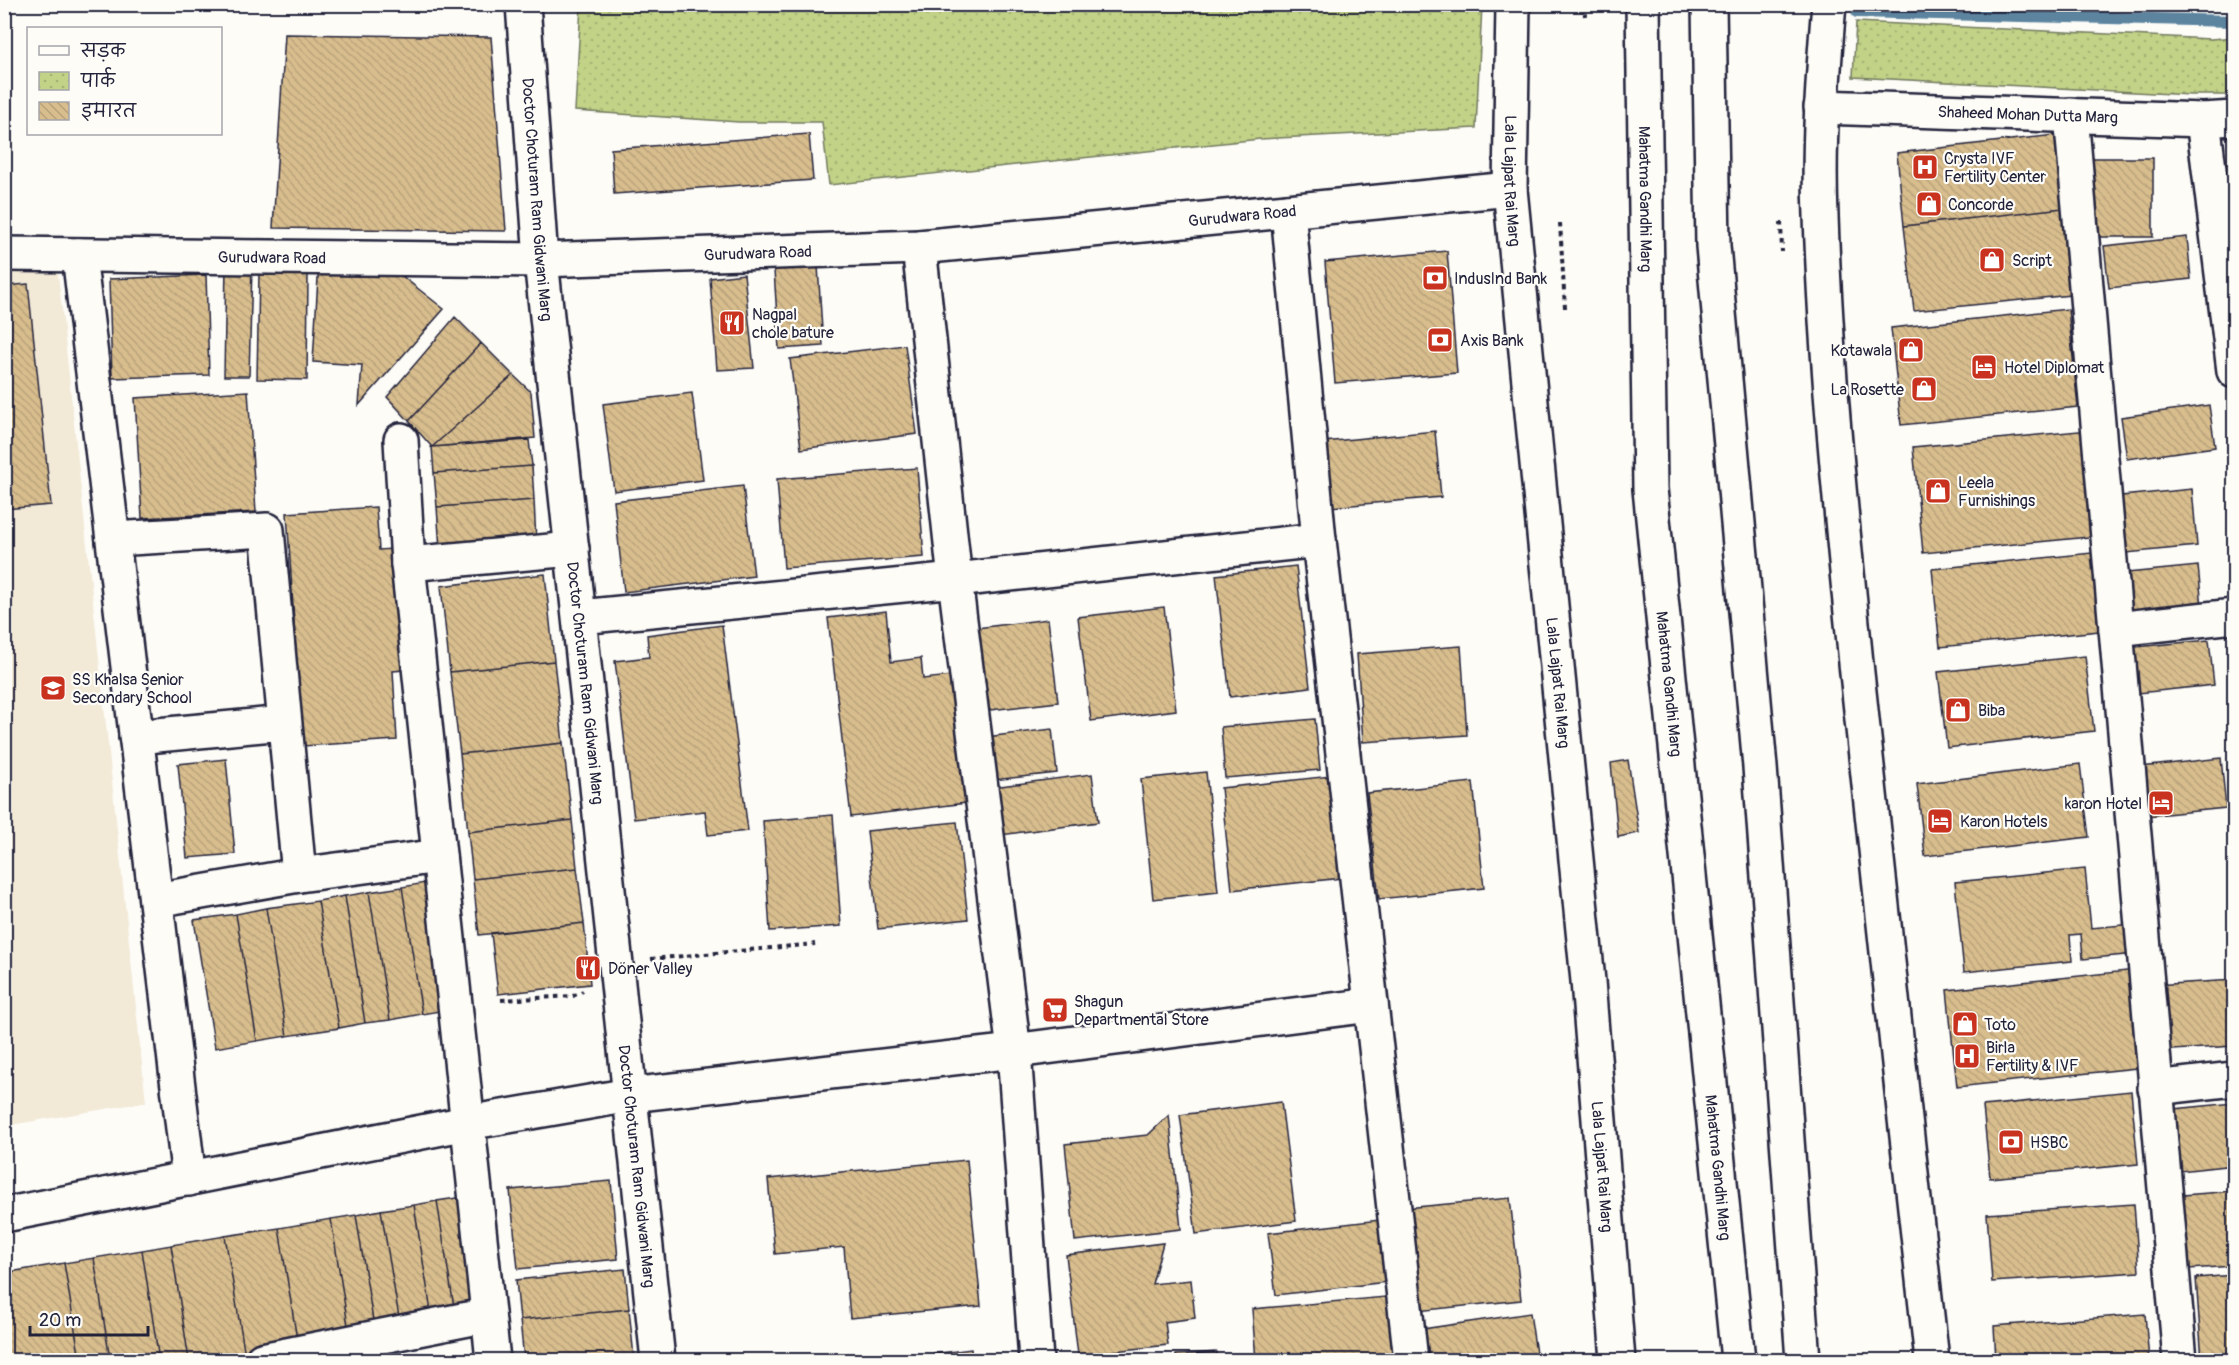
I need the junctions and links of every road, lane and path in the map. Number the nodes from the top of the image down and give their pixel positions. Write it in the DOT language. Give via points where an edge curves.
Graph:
graph roads {
  1 [pos="523,4"];
  2 [pos="1513,4"];
  3 [pos="1584,4"];
  4 [pos="1643,4"];
  5 [pos="1709,4"];
  6 [pos="1829,4"];
  7 [pos="1584,15"];
  8 [pos="1821,107"];
  9 [pos="2071,115"];
  10 [pos="2219,119"];
  11 [pos="1510,189"];
  12 [pos="1288,211"];
  13 [pos="1560,224"];
  14 [pos="919,247"];
  15 [pos="4,254"];
  16 [pos="79,255"];
  17 [pos="541,260"];
  18 [pos="1565,308"];
  19 [pos="2235,371"];
  20 [pos="401,440"];
  21 [pos="113,539"];
  22 [pos="1319,540"];
  23 [pos="572,549"];
  24 [pos="408,564"];
  25 [pos="955,580"];
  26 [pos="2235,616"];
  27 [pos="580,617"];
  28 [pos="2116,629"];
  29 [pos="284,723"];
  30 [pos="136,737"];
  31 [pos="439,856"];
  32 [pos="299,875"];
  33 [pos="156,900"];
  34 [pos="815,944"];
  35 [pos="617,974"];
  36 [pos="501,1000"];
  37 [pos="1371,1005"];
  38 [pos="1014,1051"];
  39 [pos="2235,1078"];
  40 [pos="2155,1088"];
  41 [pos="630,1095"];
  42 [pos="467,1123"];
  43 [pos="189,1179"];
  44 [pos="4,1215"];
  45 [pos="488,1316"];
  46 [pos="262,1360"];
  47 [pos="493,1360"];
  48 [pos="658,1360"];
  49 [pos="1036,1360"];
  50 [pos="1412,1360"];
  51 [pos="1618,1360"];
  52 [pos="1738,1360"];
  53 [pos="1803,1360"];
  54 [pos="1932,1360"];
  55 [pos="2180,1360"];
  1 -- 17 [label="street, Doctor Choturam Ram Gidwani Marg"];
  2 -- 11 [label="street, Lala Lajpat Rai Marg"];
  3 -- 7 [label="path"];
  4 -- 52 [label="street, Mahatma Gandhi Marg" via="1650,489"];
  5 -- 53 [label="street" via="1713,246 1760,767"];
  6 -- 8 [label="street"];
  8 -- 9 [label="street, Shaheed Mohan Dutta Marg"];
  8 -- 54 [label="street" via="1820,214 1848,587"];
  9 -- 10 [label="street, Shaheed Mohan Dutta Marg"];
  9 -- 28 [label="street"];
  10 -- 19 [label="street"];
  11 -- 12 [label="street, Gurudwara Road"];
  11 -- 51 [label="street, Lala Lajpat Rai Marg" via="1588,981"];
  12 -- 14 [label="street, Gurudwara Road"];
  12 -- 22 [label="street"];
  13 -- 18 [label="path"];
  14 -- 17 [label="street, Gurudwara Road"];
  14 -- 25 [label="street"];
  15 -- 16 [label="street, Gurudwara Road"];
  16 -- 17 [label="street, Gurudwara Road"];
  16 -- 21 [label="street"];
  17 -- 23 [label="street, Doctor Choturam Ram Gidwani Marg"];
  20 -- 24 [label="street"];
  21 -- 29 [label="street" via="267,530"];
  21 -- 30 [label="street"];
  22 -- 25 [label="street"];
  22 -- 37 [label="street"];
  23 -- 24 [label="street"];
  23 -- 27 [label="street, Doctor Choturam Ram Gidwani Marg"];
  24 -- 31 [label="street"];
  25 -- 27 [label="street"];
  25 -- 38 [label="street"];
  26 -- 28 [label="street"];
  27 -- 35 [label="street, Doctor Choturam Ram Gidwani Marg"];
  28 -- 40 [label="street"];
  29 -- 30 [label="street"];
  29 -- 32 [label="street"];
  30 -- 33 [label="street"];
  31 -- 32 [label="street"];
  31 -- 42 [label="street"];
  32 -- 33 [label="street"];
  33 -- 43 [label="street"];
  34 -- 35 [label="path"];
  35 -- 36 [label="path" via="573,996"];
  35 -- 41 [label="street, Doctor Choturam Ram Gidwani Marg"];
  37 -- 38 [label="street"];
  37 -- 50 [label="street"];
  38 -- 41 [label="street"];
  38 -- 49 [label="street"];
  39 -- 40 [label="street"];
  40 -- 55 [label="street"];
  41 -- 42 [label="street"];
  41 -- 48 [label="street, Doctor Choturam Ram Gidwani Marg"];
  42 -- 43 [label="street"];
  42 -- 45 [label="street"];
  43 -- 44 [label="street"];
  45 -- 46 [label="street"];
  45 -- 47 [label="street"];
}
